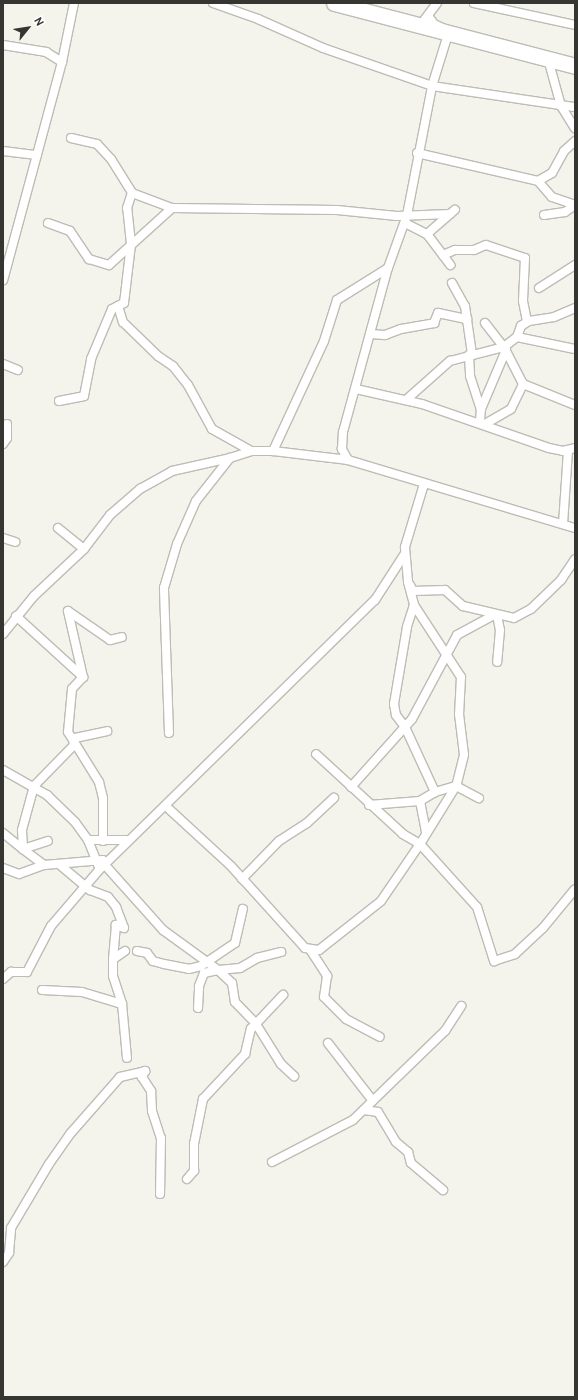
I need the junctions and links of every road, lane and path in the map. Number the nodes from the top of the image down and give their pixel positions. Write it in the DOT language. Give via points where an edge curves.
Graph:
graph roads {
  1 [pos="74,3"];
  2 [pos="213,3"];
  3 [pos="334,3"];
  4 [pos="437,3"];
  5 [pos="474,3"];
  6 [pos="516,7"];
  7 [pos="429,18"];
  8 [pos="411,23"];
  9 [pos="575,24"];
  10 [pos="449,31"];
  11 [pos="3,45"];
  12 [pos="548,59"];
  13 [pos="62,62"];
  14 [pos="575,66"];
  15 [pos="432,86"];
  16 [pos="562,106"];
  17 [pos="575,107"];
  18 [pos="575,128"];
  19 [pos="71,138"];
  20 [pos="575,141"];
  21 [pos="575,149"];
  22 [pos="3,151"];
  23 [pos="564,151"];
  24 [pos="417,153"];
  25 [pos="37,155"];
  26 [pos="538,182"];
  27 [pos="132,193"];
  28 [pos="575,205"];
  29 [pos="172,208"];
  30 [pos="544,215"];
  31 [pos="406,219"];
  32 [pos="48,223"];
  33 [pos="427,234"];
  34 [pos="131,244"];
  35 [pos="443,255"];
  36 [pos="5,265"];
  37 [pos="450,265"];
  38 [pos="575,265"];
  39 [pos="388,268"];
  40 [pos="3,280"];
  41 [pos="452,283"];
  42 [pos="539,288"];
  43 [pos="118,306"];
  44 [pos="575,308"];
  45 [pos="467,319"];
  46 [pos="527,322"];
  47 [pos="485,323"];
  48 [pos="370,334"];
  49 [pos="517,337"];
  50 [pos="505,348"];
  51 [pos="575,349"];
  52 [pos="471,355"];
  53 [pos="3,364"];
  54 [pos="18,370"];
  55 [pos="523,384"];
  56 [pos="356,390"];
  57 [pos="406,400"];
  58 [pos="59,401"];
  59 [pos="575,405"];
  60 [pos="480,409"];
  61 [pos="482,423"];
  62 [pos="7,424"];
  63 [pos="3,444"];
  64 [pos="571,449"];
  65 [pos="251,451"];
  66 [pos="273,451"];
  67 [pos="230,458"];
  68 [pos="348,460"];
  69 [pos="424,484"];
  70 [pos="563,524"];
  71 [pos="58,528"];
  72 [pos="575,528"];
  73 [pos="3,538"];
  74 [pos="15,542"];
  75 [pos="84,549"];
  76 [pos="404,555"];
  77 [pos="575,559"];
  78 [pos="408,582"];
  79 [pos="414,605"];
  80 [pos="496,615"];
  81 [pos="16,616"];
  82 [pos="3,634"];
  83 [pos="122,637"];
  84 [pos="448,654"];
  85 [pos="498,662"];
  86 [pos="83,677"];
  87 [pos="405,727"];
  88 [pos="107,731"];
  89 [pos="169,734"];
  90 [pos="75,738"];
  91 [pos="316,754"];
  92 [pos="3,770"];
  93 [pos="34,786"];
  94 [pos="456,786"];
  95 [pos="351,787"];
  96 [pos="435,792"];
  97 [pos="334,798"];
  98 [pos="478,798"];
  99 [pos="420,801"];
  100 [pos="369,805"];
  101 [pos="169,809"];
  102 [pos="426,832"];
  103 [pos="3,833"];
  104 [pos="88,840"];
  105 [pos="126,840"];
  106 [pos="48,841"];
  107 [pos="103,841"];
  108 [pos="420,844"];
  109 [pos="23,849"];
  110 [pos="103,863"];
  111 [pos="44,865"];
  112 [pos="60,865"];
  113 [pos="3,868"];
  114 [pos="242,879"];
  115 [pos="86,886"];
  116 [pos="575,889"];
  117 [pos="243,909"];
  118 [pos="125,950"];
  119 [pos="137,951"];
  120 [pos="312,951"];
  121 [pos="281,952"];
  122 [pos="113,959"];
  123 [pos="208,961"];
  124 [pos="218,970"];
  125 [pos="7,971"];
  126 [pos="3,979"];
  127 [pos="42,990"];
  128 [pos="283,995"];
  129 [pos="122,1004"];
  130 [pos="462,1006"];
  131 [pos="198,1008"];
  132 [pos="256,1024"];
  133 [pos="380,1037"];
  134 [pos="328,1043"];
  135 [pos="127,1058"];
  136 [pos="294,1076"];
  137 [pos="373,1101"];
  138 [pos="364,1110"];
  139 [pos="272,1162"];
  140 [pos="187,1180"];
  141 [pos="443,1190"];
  142 [pos="160,1194"];
  143 [pos="3,1262"];
  1 -- 13 [label="street"];
  2 -- 15 [label="street" via="258,19 323,48"];
  3 -- 8 [label="highway"];
  4 -- 7 [label="street"];
  5 -- 6 [label="street"];
  6 -- 9 [label="street"];
  7 -- 8 [label="street"];
  7 -- 10 [label="street" via="434,24"];
  8 -- 10 [label="highway"];
  10 -- 12 [label="highway"];
  10 -- 15 [label="street"];
  11 -- 13 [label="street" via="46,52"];
  12 -- 14 [label="highway"];
  12 -- 16 [label="street"];
  13 -- 25 [label="street"];
  15 -- 16 [label="street"];
  15 -- 24 [label="street"];
  16 -- 17 [label="street"];
  16 -- 18 [label="street"];
  19 -- 27 [label="street" via="97,144 111,159"];
  20 -- 23 [label="street"];
  21 -- 23 [label="street"];
  22 -- 25 [label="street"];
  23 -- 26 [label="street" via="552,173"];
  24 -- 26 [label="street"];
  24 -- 31 [label="street"];
  25 -- 36 [label="street"];
  26 -- 28 [label="street" via="552,197"];
  27 -- 29 [label="street"];
  27 -- 34 [label="street" via="127,208"];
  28 -- 30 [label="street" via="565,212"];
  29 -- 31 [label="street" via="337,210"];
  29 -- 34 [label="street"];
  31 -- 33 [label="street"];
  31 -- 33 [label="street" via="453,212"];
  31 -- 39 [label="street"];
  32 -- 34 [label="street" via="70,231 89,259 109,266"];
  33 -- 35 [label="street" via="432,245"];
  34 -- 43 [label="street" via="124,303"];
  35 -- 37 [label="street"];
  35 -- 46 [label="street" via="455,250 474,250 486,246 525,258 522,301"];
  36 -- 40 [label="street"];
  38 -- 42 [label="street"];
  39 -- 48 [label="street"];
  39 -- 66 [label="street" via="337,300 324,341"];
  41 -- 45 [label="street" via="465,306"];
  43 -- 58 [label="street" via="112,309 91,359 84,396"];
  43 -- 65 [label="street" via="123,322 158,356 173,366 188,385 212,429"];
  44 -- 46 [label="street" via="554,317"];
  45 -- 48 [label="street" via="438,313 434,323 401,329 385,335"];
  45 -- 52 [label="street"];
  46 -- 49 [label="street" via="521,326"];
  47 -- 50 [label="street"];
  48 -- 56 [label="street"];
  49 -- 50 [label="street"];
  49 -- 51 [label="street"];
  50 -- 52 [label="street"];
  50 -- 55 [label="street"];
  50 -- 60 [label="street" via="498,373"];
  52 -- 57 [label="street" via="447,362"];
  52 -- 60 [label="street" via="470,376"];
  53 -- 54 [label="street"];
  55 -- 59 [label="street"];
  55 -- 61 [label="street" via="511,409"];
  56 -- 57 [label="street"];
  56 -- 68 [label="street" via="343,432 342,450"];
  57 -- 61 [label="street"];
  60 -- 61 [label="street"];
  61 -- 64 [label="street" via="549,448"];
  62 -- 63 [label="street" via="7,438"];
  64 -- 70 [label="street"];
  65 -- 66 [label="street"];
  65 -- 67 [label="street"];
  66 -- 68 [label="street"];
  67 -- 75 [label="street" via="172,471 150,482 110,515"];
  67 -- 89 [label="street" via="196,501 177,544 164,588"];
  68 -- 69 [label="street"];
  69 -- 70 [label="street"];
  69 -- 76 [label="street"];
  70 -- 72 [label="street"];
  71 -- 75 [label="street"];
  73 -- 74 [label="street"];
  75 -- 81 [label="street"];
  76 -- 78 [label="street"];
  76 -- 105 [label="street" via="375,600"];
  77 -- 80 [label="street" via="561,580 531,608 514,618"];
  78 -- 79 [label="street"];
  78 -- 80 [label="street" via="413,591 445,590 463,606"];
  79 -- 84 [label="street"];
  79 -- 87 [label="street" via="406,627 394,704 396,715"];
  80 -- 84 [label="street" via="457,635"];
  80 -- 85 [label="street" via="500,630"];
  81 -- 82 [label="street"];
  81 -- 86 [label="street"];
  83 -- 86 [label="street" via="110,640 68,611"];
  84 -- 87 [label="street"];
  84 -- 94 [label="street" via="461,680 459,714 464,755"];
  86 -- 90 [label="street" via="72,689 68,711 68,732"];
  87 -- 95 [label="street"];
  87 -- 96 [label="street"];
  88 -- 90 [label="street"];
  90 -- 93 [label="street" via="73,746"];
  90 -- 107 [label="street" via="99,782 103,798"];
  91 -- 95 [label="street"];
  92 -- 93 [label="street"];
  93 -- 104 [label="street" via="76,822"];
  93 -- 109 [label="street" via="22,830"];
  94 -- 96 [label="street"];
  94 -- 98 [label="street"];
  94 -- 102 [label="street"];
  95 -- 100 [label="street"];
  96 -- 99 [label="street"];
  97 -- 114 [label="street" via="307,823 279,841"];
  99 -- 100 [label="street"];
  99 -- 102 [label="street"];
  100 -- 108 [label="street" via="403,834"];
  101 -- 114 [label="street"];
  102 -- 108 [label="street"];
  103 -- 109 [label="street"];
  104 -- 107 [label="street"];
  104 -- 110 [label="street"];
  105 -- 107 [label="street"];
  105 -- 110 [label="street"];
  106 -- 109 [label="street"];
  108 -- 116 [label="street" via="477,907 485,925 490,955 494,961 515,954 543,928"];
  108 -- 120 [label="street" via="373,909 324,948"];
  109 -- 111 [label="street"];
  110 -- 112 [label="street"];
  110 -- 115 [label="street"];
  110 -- 123 [label="street" via="163,930"];
  111 -- 112 [label="street"];
  111 -- 113 [label="street" via="19,874"];
  112 -- 115 [label="street"];
  114 -- 120 [label="street" via="305,948"];
  115 -- 122 [label="street" via="108,898 123,922 123,928 116,926"];
  115 -- 125 [label="street" via="48,930 27,972"];
  117 -- 123 [label="street" via="235,943"];
  118 -- 122 [label="street"];
  119 -- 123 [label="street" via="147,953 153,961 189,969"];
  120 -- 133 [label="street" via="327,976 324,997 346,1019"];
  121 -- 124 [label="street" via="257,958 240,968"];
  122 -- 129 [label="street" via="113,976"];
  123 -- 124 [label="street"];
  124 -- 131 [label="street" via="204,973 199,986"];
  124 -- 132 [label="street" via="232,983 236,1002"];
  125 -- 126 [label="street"];
  127 -- 129 [label="street" via="82,992"];
  128 -- 132 [label="street"];
  129 -- 135 [label="street"];
  130 -- 137 [label="street" via="445,1031"];
  132 -- 136 [label="street" via="281,1064"];
  132 -- 140 [label="street" via="251,1029 245,1054 203,1098 194,1144 194,1171"];
  134 -- 137 [label="street"];
  137 -- 138 [label="street"];
  138 -- 139 [label="street" via="330,1134 299,1145"];
  138 -- 141 [label="street" via="378,1112 396,1142 408,1152 411,1163"];
  142 -- 143 [label="street" via="161,1138 152,1111 151,1091 142,1077 145,1071 120,1077 70,1134 11,1228 9,1253"];
}
